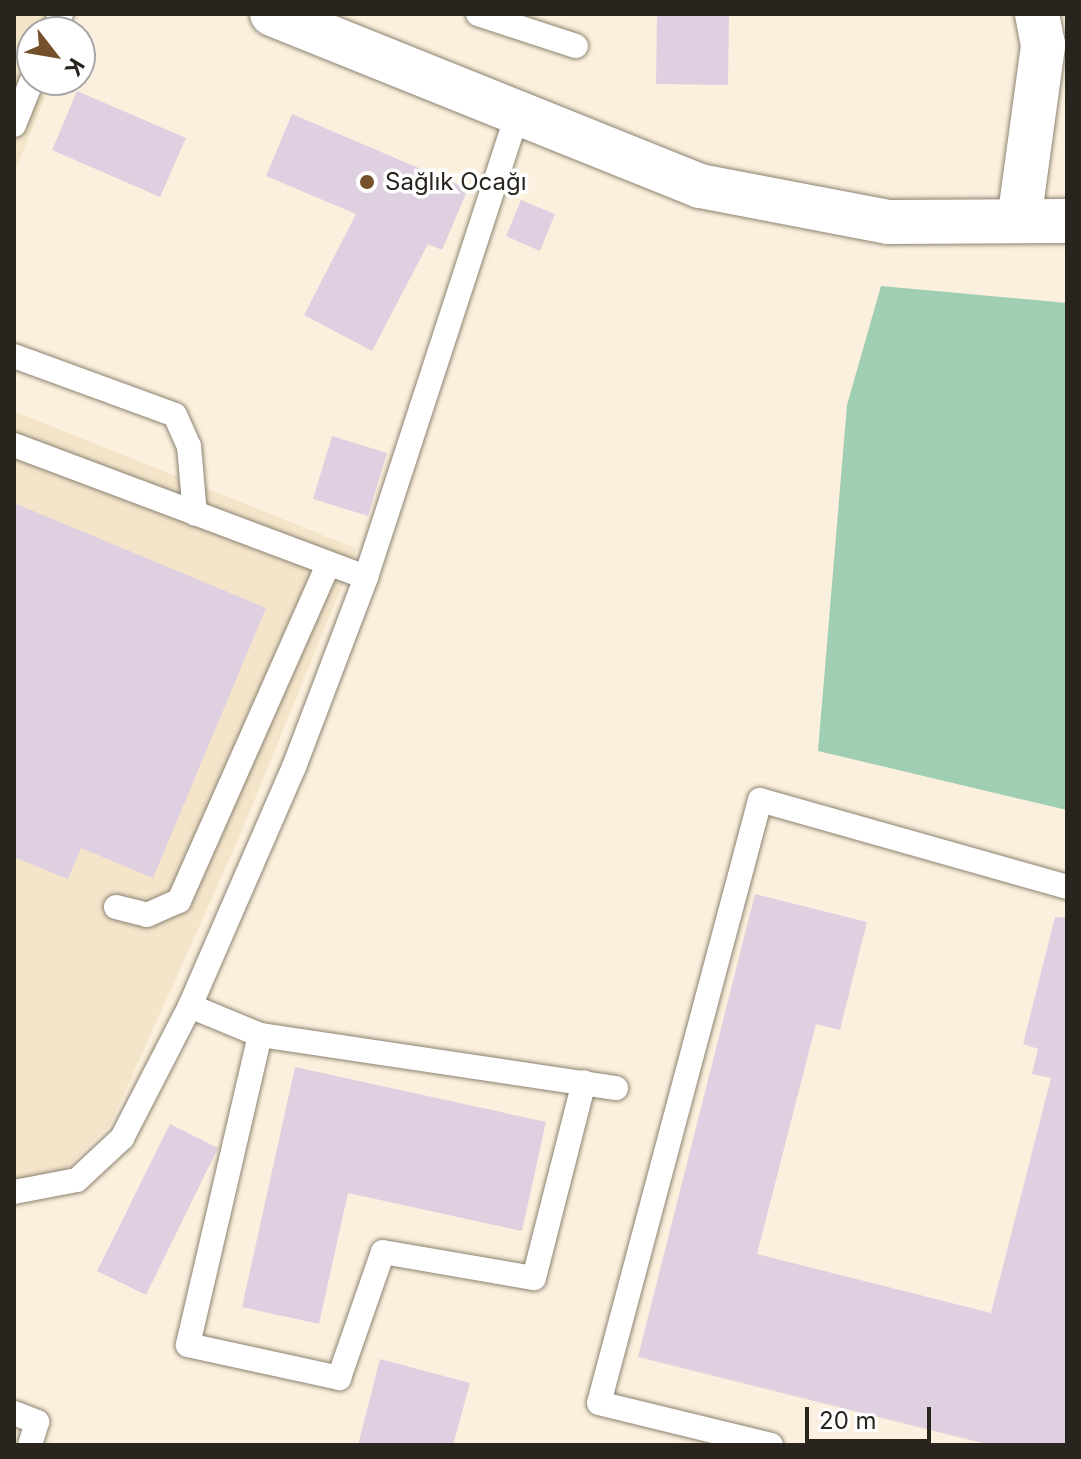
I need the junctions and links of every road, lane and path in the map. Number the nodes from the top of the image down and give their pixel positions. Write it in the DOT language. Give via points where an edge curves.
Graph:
graph roads {
  1 [pos="272,14"];
  2 [pos="478,14"];
  3 [pos="1037,14"];
  4 [pos="576,46"];
  5 [pos="22,96"];
  6 [pos="517,114"];
  7 [pos="14,125"];
  8 [pos="1019,221"];
  9 [pos="1067,221"];
  10 [pos="14,356"];
  11 [pos="14,445"];
  12 [pos="195,514"];
  13 [pos="327,567"];
  14 [pos="366,577"];
  15 [pos="1067,887"];
  16 [pos="116,907"];
  17 [pos="190,1006"];
  18 [pos="260,1035"];
  19 [pos="584,1082"];
  20 [pos="616,1088"];
  21 [pos="14,1192"];
  22 [pos="14,1413"];
  23 [pos="30,1445"];
  24 [pos="771,1445"];
  1 -- 6 [label="street"];
  2 -- 4 [label="lane"];
  3 -- 8 [label="street" via="1043,45"];
  5 -- 7 [label="lane"];
  6 -- 8 [label="street" via="700,186 888,222"];
  6 -- 14 [label="lane"];
  8 -- 9 [label="street"];
  10 -- 12 [label="lane" via="175,415 189,446"];
  11 -- 12 [label="lane"];
  12 -- 13 [label="lane"];
  13 -- 14 [label="lane"];
  13 -- 16 [label="lane" via="179,901 147,915"];
  14 -- 17 [label="lane" via="294,767"];
  15 -- 24 [label="lane" via="760,800 599,1403"];
  17 -- 18 [label="lane"];
  17 -- 21 [label="lane" via="122,1138 77,1180"];
  18 -- 19 [label="lane"];
  18 -- 19 [label="lane" via="188,1345 339,1378 383,1252 534,1278"];
  19 -- 20 [label="lane"];
  22 -- 23 [label="lane" via="37,1422"];
}
